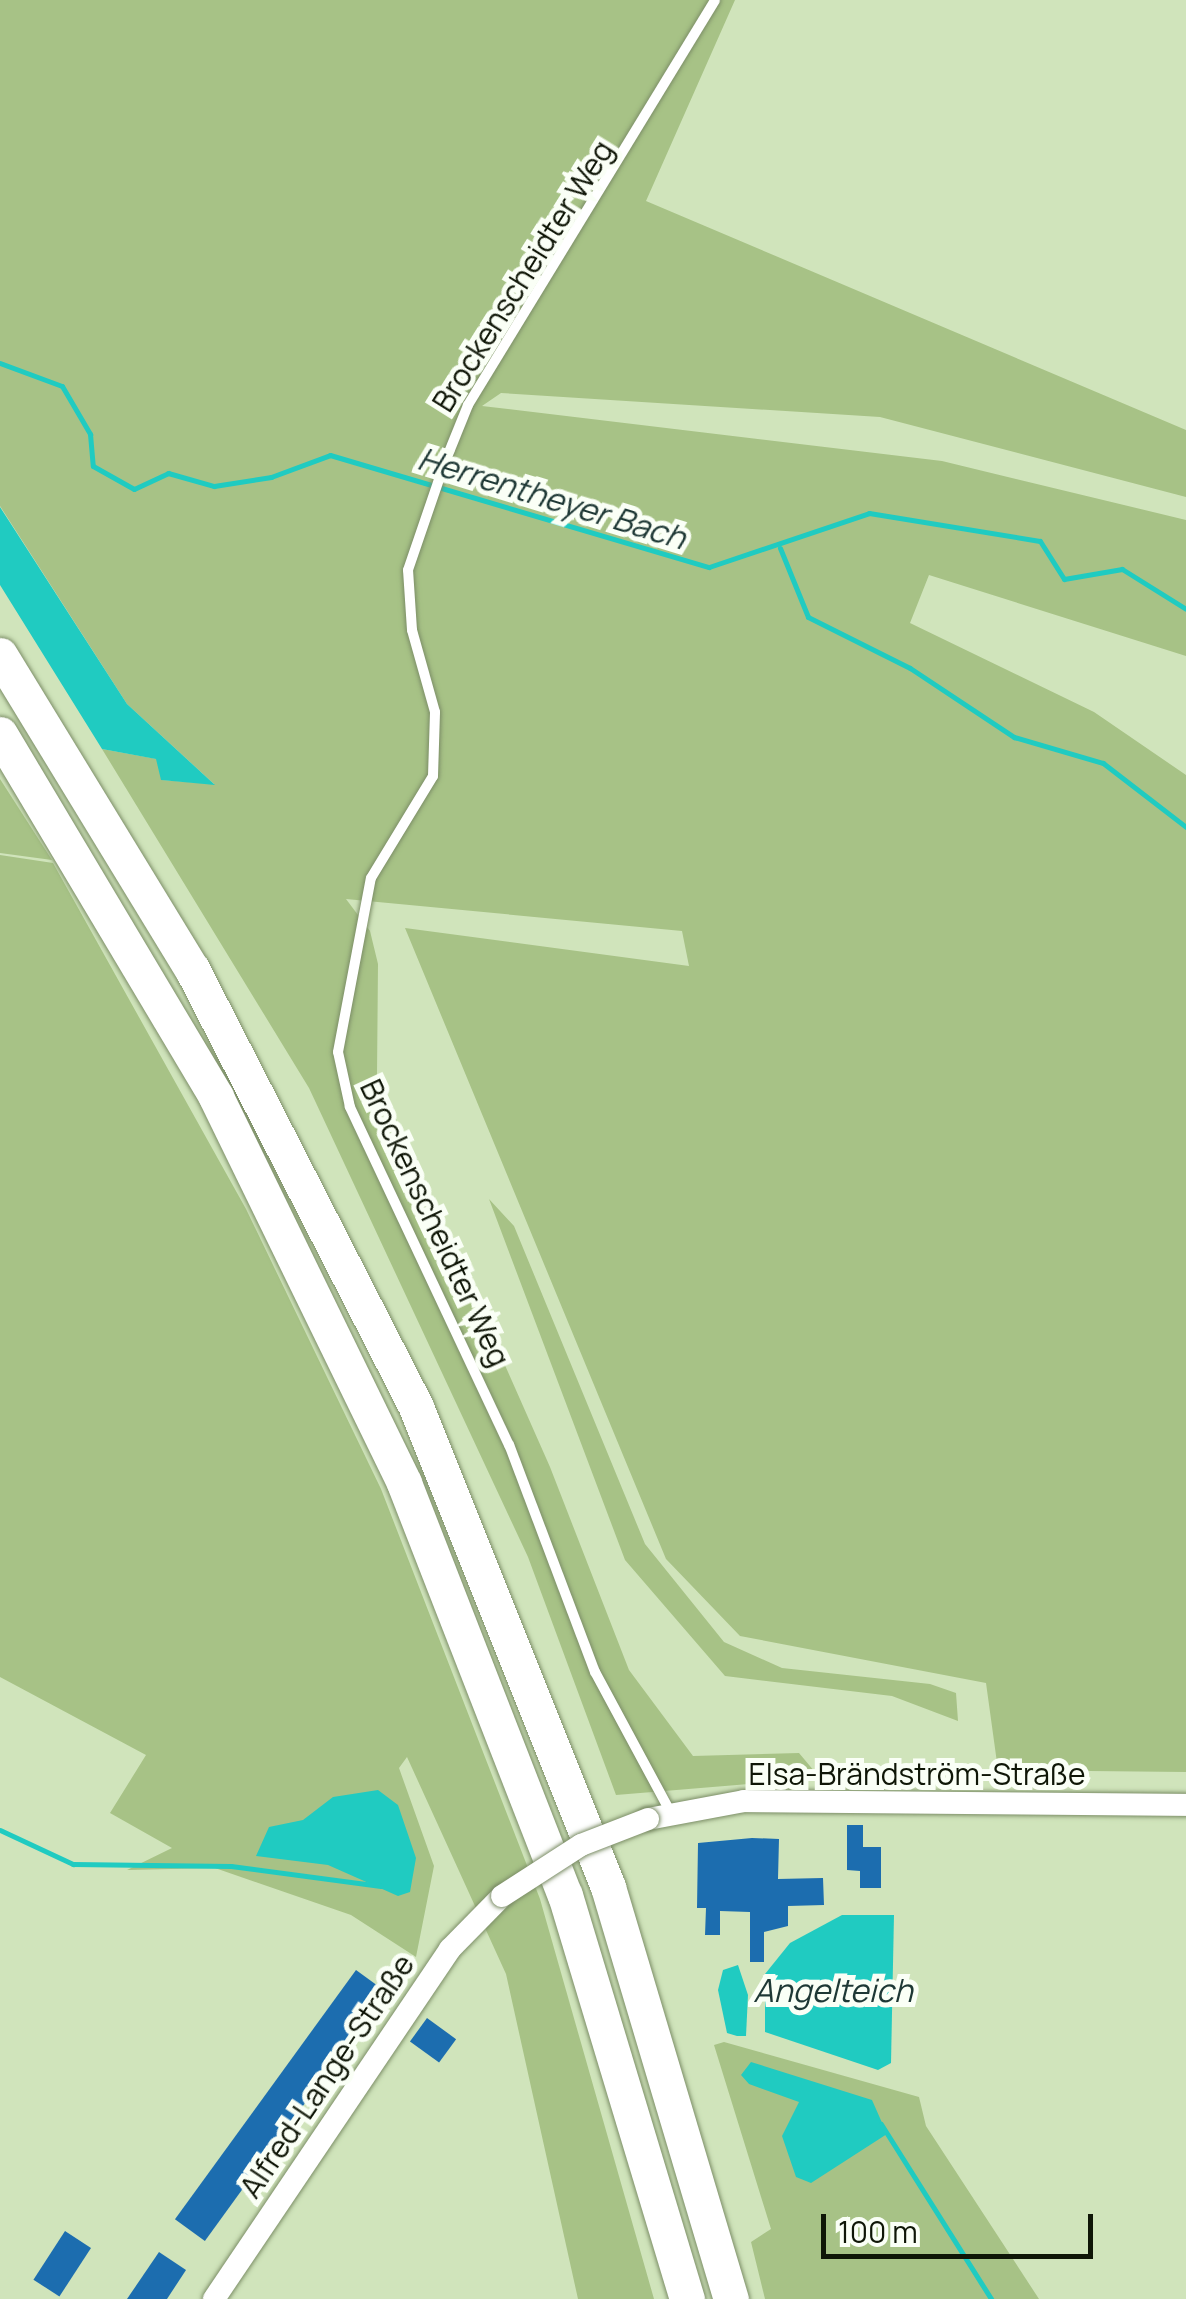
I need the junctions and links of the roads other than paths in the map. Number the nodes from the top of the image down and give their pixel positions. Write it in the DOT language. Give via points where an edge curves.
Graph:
graph roads {
  1 [pos="714,0"];
  2 [pos="0,655"];
  3 [pos="0,734"];
  4 [pos="1186,1805"];
  5 [pos="660,1816"];
  6 [pos="502,1896"];
  7 [pos="214,2299"];
  8 [pos="688,2299"];
  9 [pos="732,2299"];
  1 -- 5 [label="lane, Brockenscheidter Weg" via="468,405 444,462 408,570 412,630 435,712 433,776 371,878 339,1073 509,1445 595,1672"];
  2 -- 9 [label="highway" via="192,969 416,1407 608,1887"];
  3 -- 8 [label="highway" via="216,1097 404,1483 565,1894"];
  4 -- 5 [label="street, Elsa-Brändström-Straße" via="744,1801"];
  5 -- 6 [label="street, Elsa-Brändström-Straße, bridge" via="581,1845"];
  6 -- 7 [label="street, Alfred-Lange-Straße" via="450,1949"];
}
